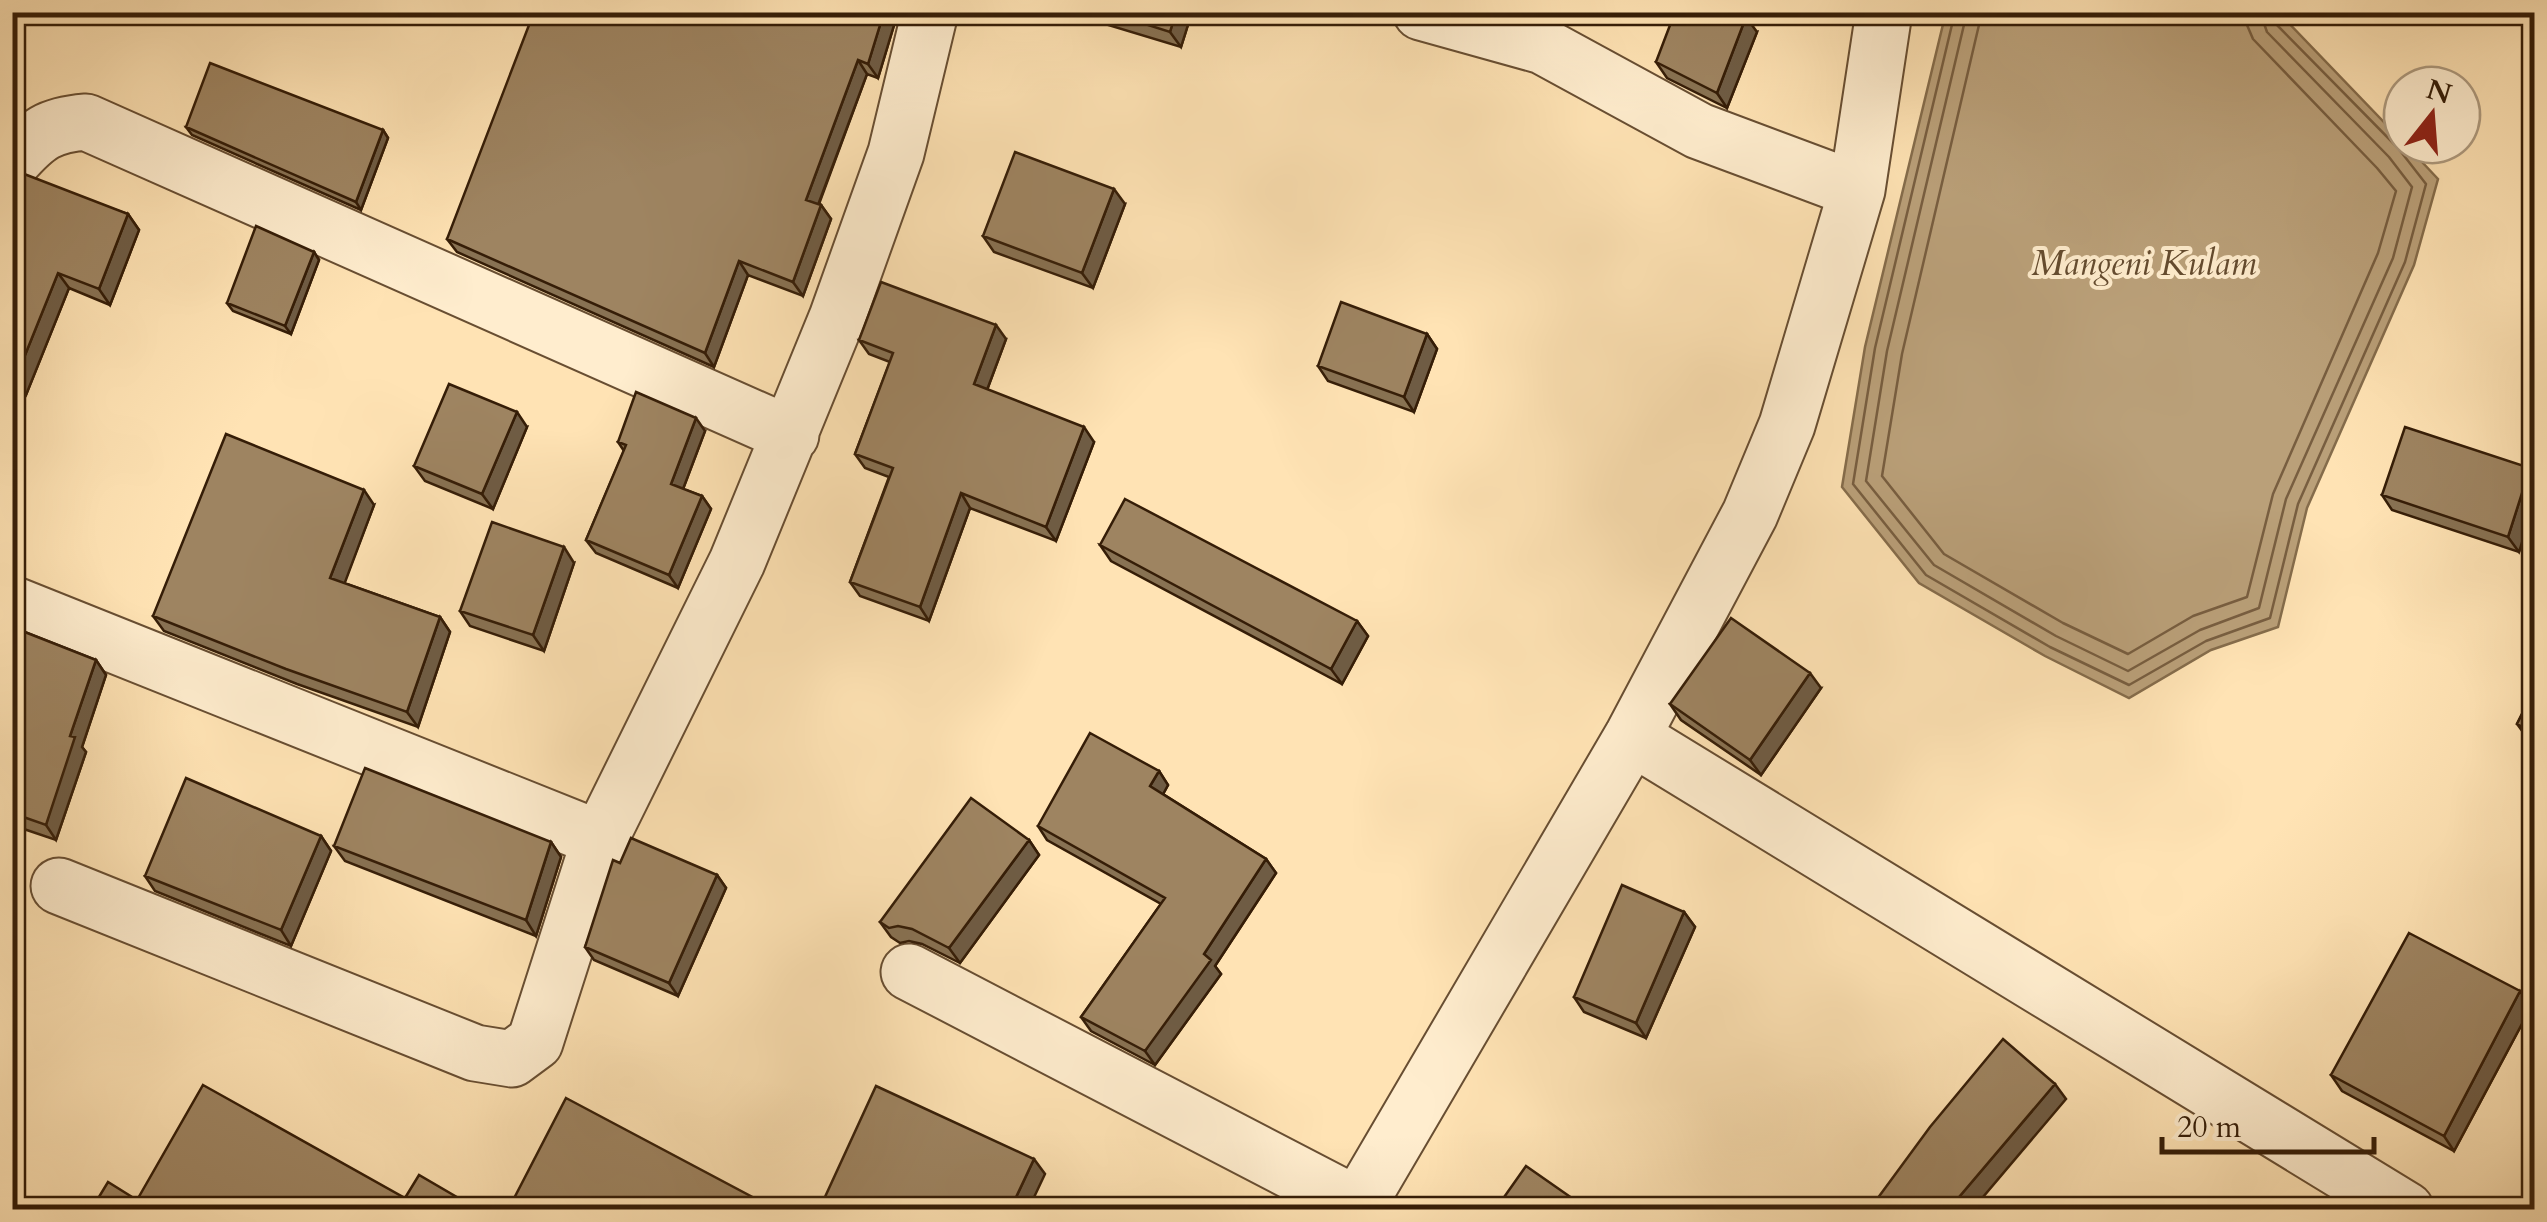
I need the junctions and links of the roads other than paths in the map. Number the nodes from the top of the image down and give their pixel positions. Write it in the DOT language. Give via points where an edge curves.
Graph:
graph roads {
  1 [pos="930,12"];
  2 [pos="1421,12"];
  3 [pos="1884,12"];
  4 [pos="12,162"];
  5 [pos="1858,190"];
  6 [pos="791,435"];
  7 [pos="12,604"];
  8 [pos="1632,737"];
  9 [pos="600,840"];
  10 [pos="59,886"];
  11 [pos="909,972"];
  12 [pos="1356,1207"];
  13 [pos="2406,1210"];
  1 -- 6 [label="street" via="896,152"];
  2 -- 5 [label="street" via="1543,46 1698,132"];
  3 -- 5 [label="street"];
  4 -- 6 [label="street" via="56,124 86,122"];
  5 -- 8 [label="street" via="1780,443 1750,514"];
  6 -- 9 [label="street" via="737,562"];
  7 -- 9 [label="street"];
  8 -- 12 [label="street"];
  8 -- 13 [label="street"];
  9 -- 10 [label="street" via="534,1042 512,1059 475,1053"];
  11 -- 12 [label="street"];
}
